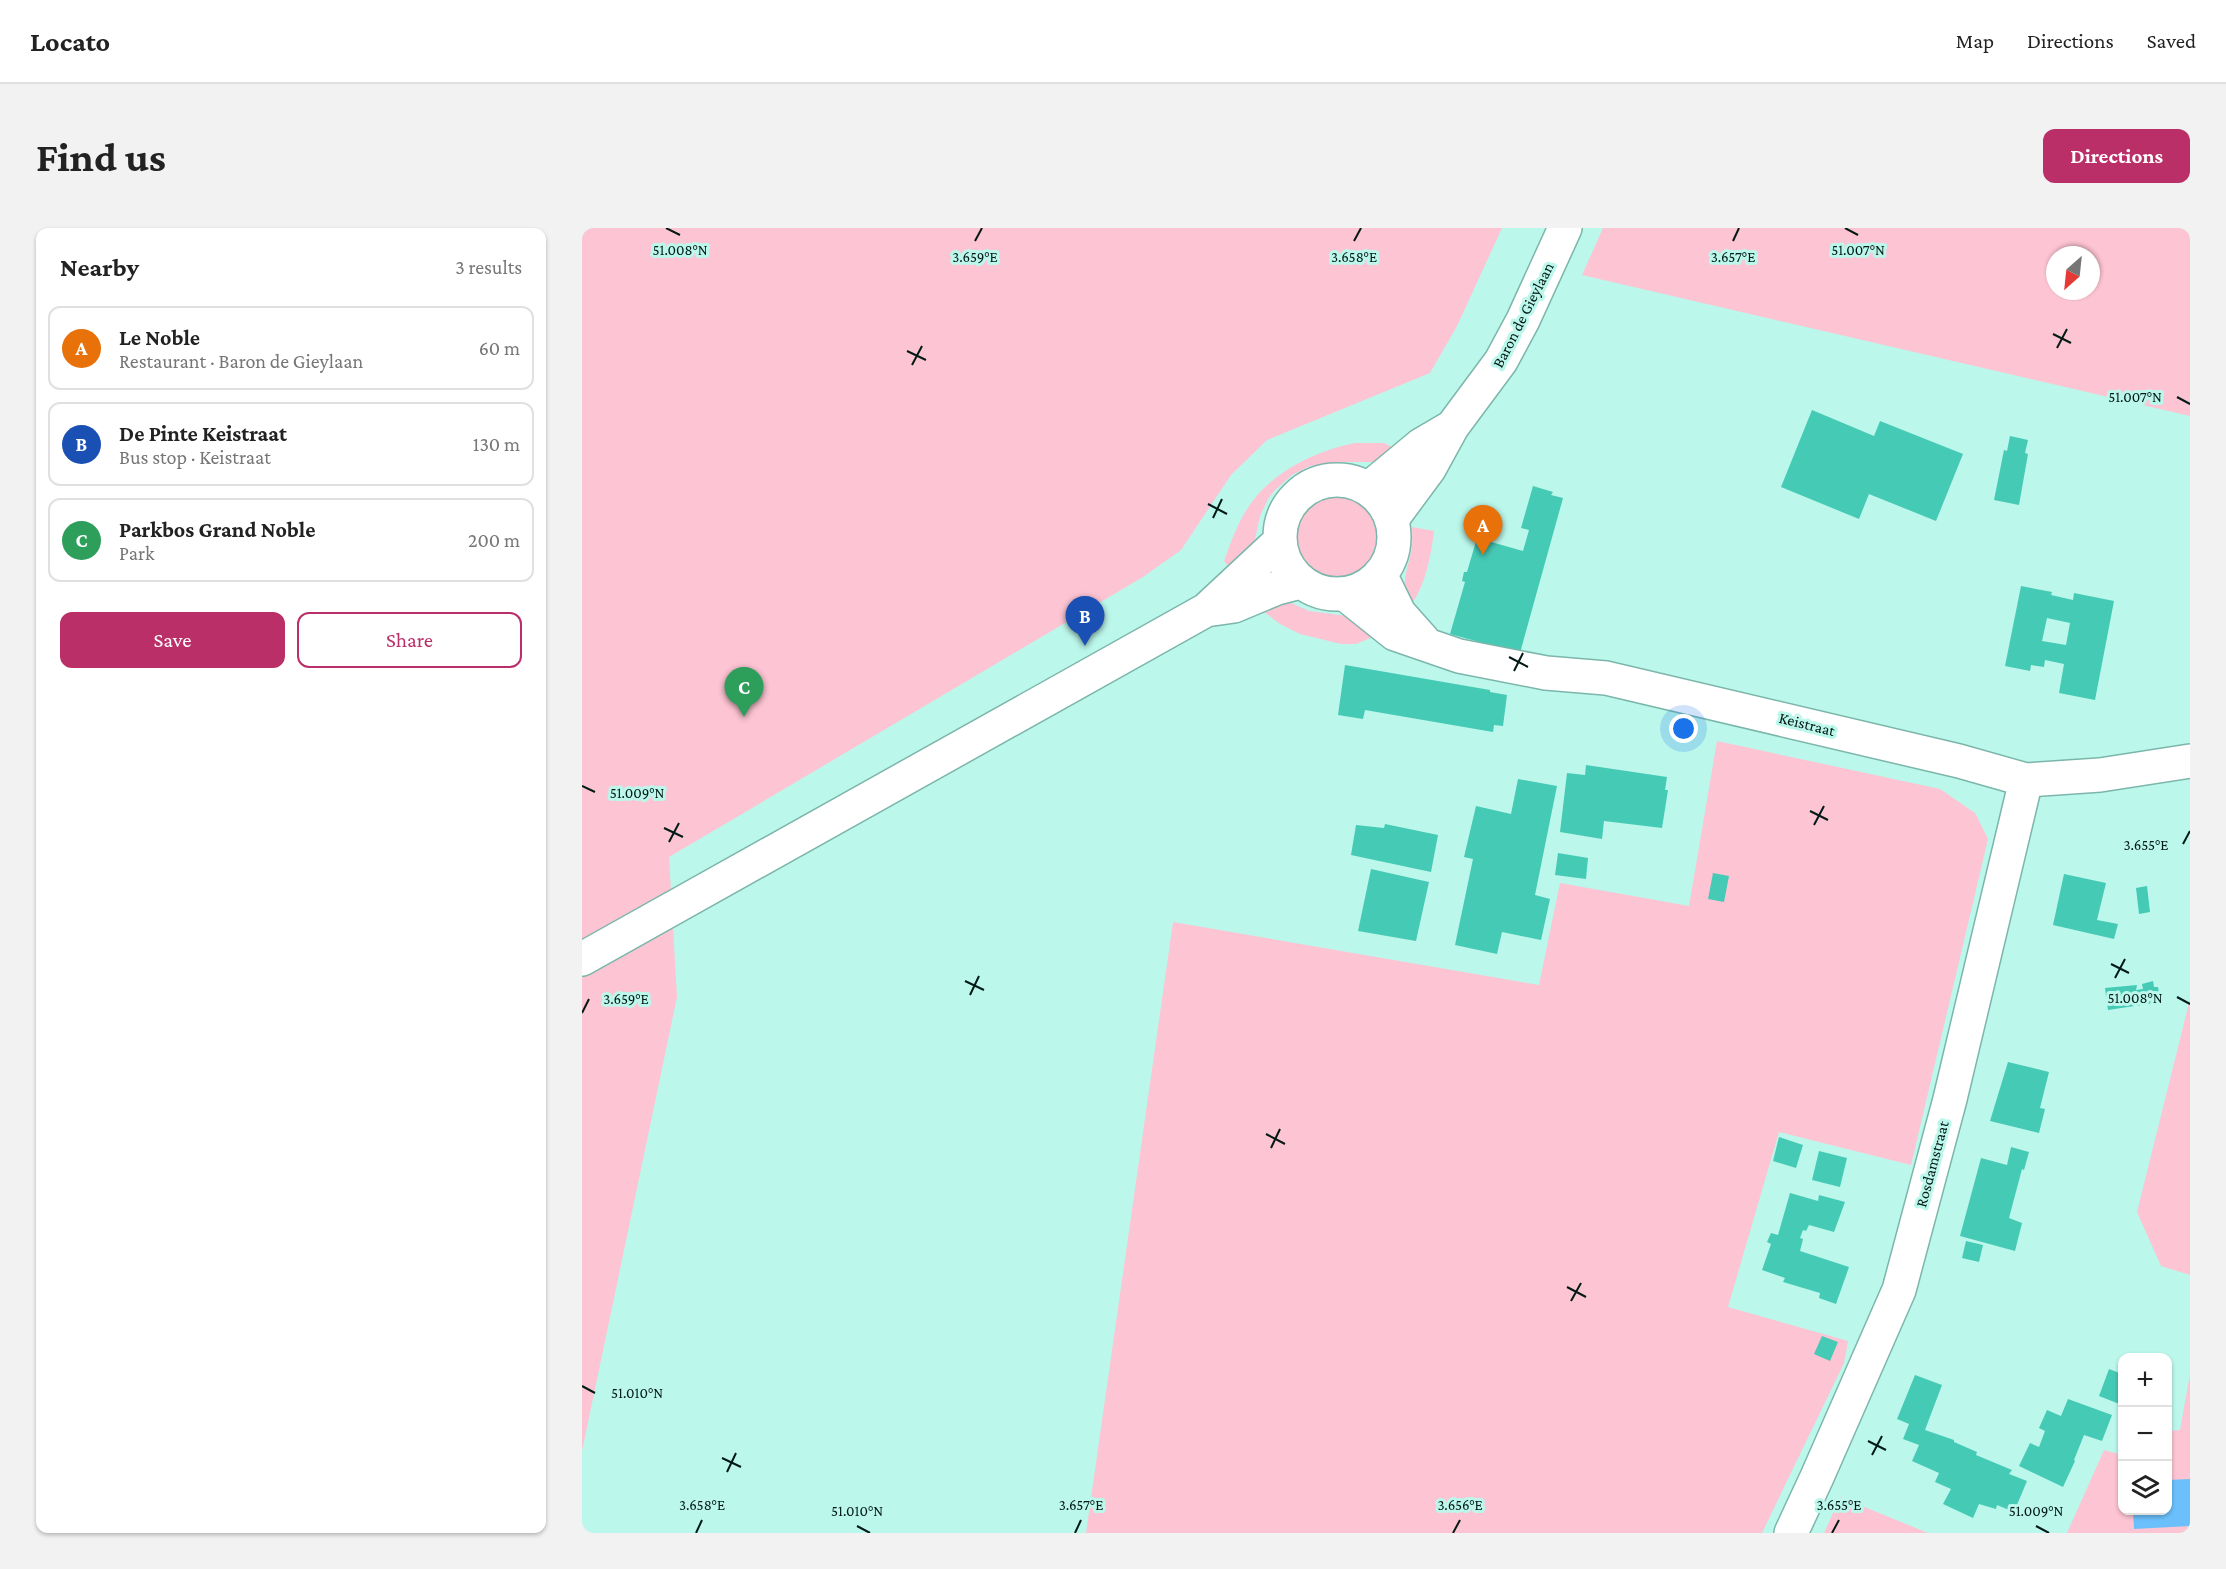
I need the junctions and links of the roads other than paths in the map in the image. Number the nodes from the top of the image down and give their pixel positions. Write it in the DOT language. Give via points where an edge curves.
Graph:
graph roads {
  1 [pos="1565,228"];
  2 [pos="1452,427"];
  3 [pos="1368,489"];
  4 [pos="1392,519"];
  5 [pos="1279,542"];
  6 [pos="1380,574"];
  7 [pos="1300,582"];
  8 [pos="1345,594"];
  9 [pos="1206,610"];
  10 [pos="1426,644"];
  11 [pos="2190,761"];
  12 [pos="2026,780"];
  13 [pos="582,958"];
  14 [pos="1791,1533"];
  1 -- 2 [label="street, Baron de Gieylaan" via="1501,361"];
  2 -- 3 [label="street, Baron de Gieylaan" via="1421,445"];
  2 -- 4 [label="street, Baron de Gieylaan" via="1430,469"];
  3 -- 4 [label="street"];
  3 -- 5 [label="street" via="1338,479 1307,488 1285,511"];
  4 -- 6 [label="street" via="1393,548"];
  5 -- 7 [label="street" via="1283,557"];
  5 -- 9 [label="street"];
  6 -- 8 [label="street" via="1364,587"];
  6 -- 10 [label="street, Keistraat" via="1399,613"];
  7 -- 8 [label="street" via="1322,592"];
  7 -- 9 [label="street" via="1234,606"];
  8 -- 10 [label="street, Keistraat" via="1395,634"];
  9 -- 13 [label="street"];
  10 -- 12 [label="street, Keistraat" via="1506,666 1606,678 1738,707"];
  11 -- 12 [label="street, Keistraat" via="2100,776"];
  12 -- 14 [label="street, Rosdamstraat" via="1950,1099 1899,1290"];
}
